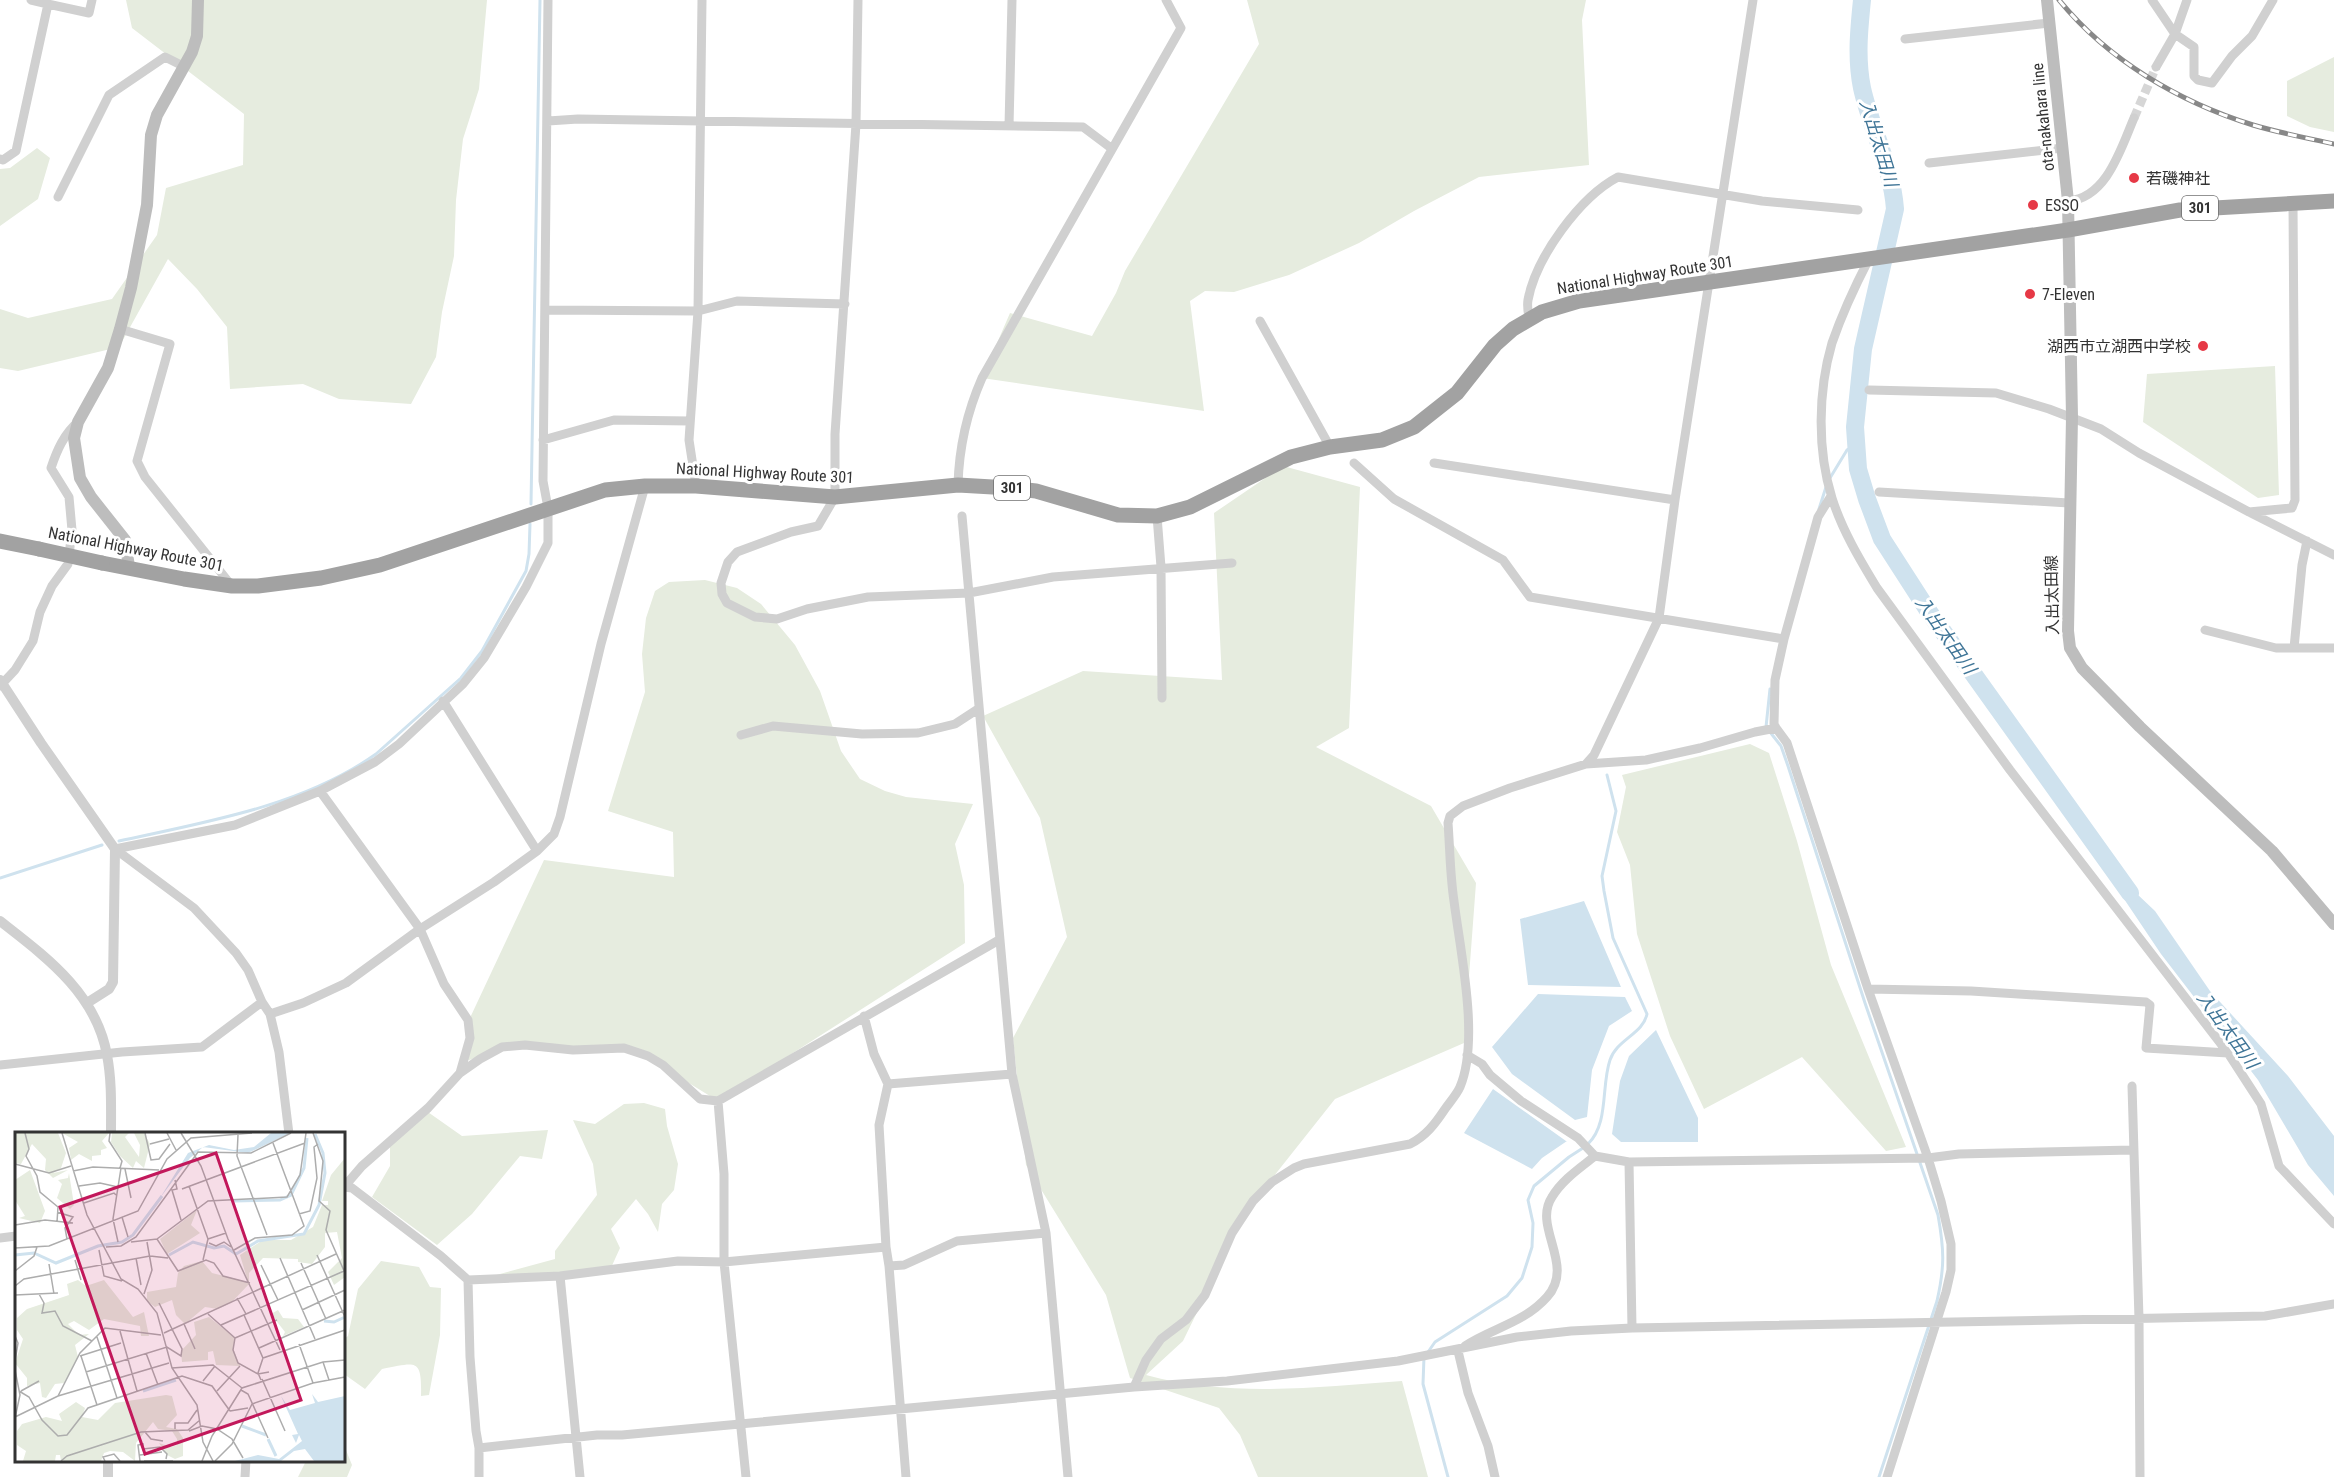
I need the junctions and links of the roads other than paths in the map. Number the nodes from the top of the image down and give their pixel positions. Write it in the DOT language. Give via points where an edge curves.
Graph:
graph roads {
  1 [pos="32,0"];
  2 [pos="92,0"];
  3 [pos="198,0"];
  4 [pos="548,0"];
  5 [pos="702,0"];
  6 [pos="858,0"];
  7 [pos="1011,0"];
  8 [pos="1166,0"];
  9 [pos="1753,0"];
  10 [pos="2047,0"];
  11 [pos="2152,0"];
  12 [pos="2187,0"];
  13 [pos="2273,0"];
  14 [pos="48,4"];
  15 [pos="2049,23"];
  16 [pos="2175,34"];
  17 [pos="1905,39"];
  18 [pos="185,67"];
  19 [pos="2156,67"];
  20 [pos="2134,118"];
  21 [pos="548,121"];
  22 [pos="700,122"];
  23 [pos="856,124"];
  24 [pos="1009,126"];
  25 [pos="1111,148"];
  26 [pos="2063,148"];
  27 [pos="0,159"];
  28 [pos="1929,164"];
  29 [pos="1723,193"];
  30 [pos="58,197"];
  31 [pos="2068,201"];
  32 [pos="2334,201"];
  33 [pos="2293,203"];
  34 [pos="1858,210"];
  35 [pos="2068,230"];
  36 [pos="1869,259"];
  37 [pos="1710,283"];
  38 [pos="845,304"];
  39 [pos="545,310"];
  40 [pos="698,311"];
  41 [pos="1529,318"];
  42 [pos="1260,321"];
  43 [pos="120,329"];
  44 [pos="1869,390"];
  45 [pos="2072,417"];
  46 [pos="690,421"];
  47 [pos="78,422"];
  48 [pos="543,440"];
  49 [pos="1330,447"];
  50 [pos="1354,463"];
  51 [pos="1434,463"];
  52 [pos="958,485"];
  53 [pos="645,486"];
  54 [pos="696,486"];
  55 [pos="1879,492"];
  56 [pos="1831,496"];
  57 [pos="835,497"];
  58 [pos="1675,500"];
  59 [pos="2069,503"];
  60 [pos="548,508"];
  61 [pos="2249,512"];
  62 [pos="962,516"];
  63 [pos="1156,516"];
  64 [pos="0,541"];
  65 [pos="2307,541"];
  66 [pos="2334,542"];
  67 [pos="2331,554"];
  68 [pos="1232,563"];
  69 [pos="129,567"];
  70 [pos="1161,567"];
  71 [pos="232,586"];
  72 [pos="969,592"];
  73 [pos="1659,618"];
  74 [pos="2205,630"];
  75 [pos="1784,639"];
  76 [pos="2294,648"];
  77 [pos="2334,648"];
  78 [pos="1,683"];
  79 [pos="1162,698"];
  80 [pos="443,701"];
  81 [pos="978,709"];
  82 [pos="1776,728"];
  83 [pos="741,735"];
  84 [pos="1586,764"];
  85 [pos="320,790"];
  86 [pos="115,849"];
  87 [pos="537,851"];
  88 [pos="0,921"];
  89 [pos="2334,924"];
  90 [pos="420,929"];
  91 [pos="999,940"];
  92 [pos="1868,989"];
  93 [pos="262,1002"];
  94 [pos="87,1003"];
  95 [pos="270,1014"];
  96 [pos="864,1016"];
  97 [pos="2228,1053"];
  98 [pos="107,1054"];
  99 [pos="1467,1055"];
  100 [pos="0,1065"];
  101 [pos="460,1073"];
  102 [pos="1012,1074"];
  103 [pos="888,1084"];
  104 [pos="2132,1086"];
  105 [pos="718,1101"];
  106 [pos="111,1132"];
  107 [pos="290,1132"];
  108 [pos="2132,1150"];
  109 [pos="1595,1156"];
  110 [pos="1928,1158"];
  111 [pos="1629,1162"];
  112 [pos="345,1186"];
  113 [pos="345,1187"];
  114 [pos="2334,1224"];
  115 [pos="1046,1233"];
  116 [pos="15,1236"];
  117 [pos="0,1238"];
  118 [pos="886,1247"];
  119 [pos="724,1262"];
  120 [pos="889,1266"];
  121 [pos="560,1276"];
  122 [pos="468,1280"];
  123 [pos="2334,1304"];
  124 [pos="2139,1319"];
  125 [pos="1938,1322"];
  126 [pos="1632,1328"];
  127 [pos="1458,1350"];
  128 [pos="1134,1387"];
  129 [pos="1060,1395"];
  130 [pos="901,1409"];
  131 [pos="741,1423"];
  132 [pos="577,1438"];
  133 [pos="479,1448"];
  134 [pos="246,1462"];
  135 [pos="245,1477"];
  136 [pos="479,1477"];
  137 [pos="580,1477"];
  138 [pos="746,1477"];
  139 [pos="906,1477"];
  140 [pos="1068,1477"];
  141 [pos="1495,1477"];
  142 [pos="1887,1477"];
  143 [pos="2140,1477"];
  1 -- 14 [label="street"];
  2 -- 14 [label="street" via="89,13"];
  3 -- 18 [label="main road" via="197,36"];
  4 -- 21 [label="street"];
  5 -- 22 [label="street"];
  6 -- 23 [label="street"];
  7 -- 24 [label="street"];
  8 -- 25 [label="street" via="1181,28"];
  9 -- 29 [label="street"];
  10 -- 15 [label="main road, ota-nakahara line"];
  11 -- 16 [label="street"];
  12 -- 16 [label="street"];
  13 -- 16 [label="street" via="2252,36 2211,83 2194,76 2194,47"];
  14 -- 27 [label="street" via="16,151"];
  15 -- 17 [label="street"];
  15 -- 26 [label="main road, ota-nakahara line"];
  16 -- 19 [label="street"];
  18 -- 30 [label="street" via="165,57 109,95"];
  18 -- 43 [label="main road" via="157,116 151,135 147,205"];
  20 -- 31 [label="street" via="2107,176 2079,200"];
  21 -- 22 [label="street"];
  21 -- 39 [label="street"];
  22 -- 23 [label="street"];
  22 -- 40 [label="street"];
  23 -- 24 [label="street"];
  23 -- 38 [label="street"];
  24 -- 25 [label="street" via="1083,128"];
  25 -- 52 [label="street" via="982,378 963,439"];
  26 -- 28 [label="street"];
  26 -- 31 [label="main road, ota-nakahara line"];
  29 -- 34 [label="street" via="1762,201"];
  29 -- 37 [label="street"];
  29 -- 41 [label="street" via="1618,177 1611,181 1576,212 1555,240 1533,284"];
  31 -- 35 [label="main road, ota-nakahara line"];
  32 -- 33 [label="highway, National Highway Route 301 / 301"];
  33 -- 35 [label="highway, National Highway Route 301 / 301" via="2180,210"];
  33 -- 61 [label="street" via="2295,500 2292,508"];
  35 -- 36 [label="highway, National Highway Route 301 / 301"];
  35 -- 45 [label="main road, 入出太田線"];
  36 -- 37 [label="highway, National Highway Route 301 / 301"];
  36 -- 56 [label="street" via="1832,344 1825,377 1822,450"];
  37 -- 41 [label="highway, National Highway Route 301 / 301" via="1579,301"];
  37 -- 58 [label="street"];
  38 -- 40 [label="street" via="737,301"];
  38 -- 57 [label="street"];
  39 -- 40 [label="street"];
  39 -- 48 [label="street"];
  40 -- 46 [label="street"];
  41 -- 49 [label="highway, National Highway Route 301 / 301" via="1495,345 1457,393 1414,427 1382,440"];
  42 -- 49 [label="street"];
  43 -- 47 [label="main road" via="108,368"];
  43 -- 71 [label="street" via="170,344 137,461 145,477"];
  44 -- 45 [label="street" via="1996,393"];
  45 -- 59 [label="main road, 入出太田線"];
  45 -- 61 [label="street" via="2101,429"];
  46 -- 48 [label="street" via="614,420"];
  46 -- 54 [label="street"];
  47 -- 69 [label="main road" via="74,438 80,478 125,540"];
  47 -- 78 [label="street" via="63,440 51,468 69,497 72,530 68,564 40,612 33,641 15,670"];
  48 -- 60 [label="street" via="543,481"];
  49 -- 63 [label="highway, National Highway Route 301 / 301" via="1291,457 1190,507"];
  50 -- 73 [label="street" via="1394,499 1503,560 1530,597"];
  51 -- 58 [label="street"];
  52 -- 57 [label="highway, National Highway Route 301 / 301"];
  52 -- 63 [label="highway, National Highway Route 301 / 301" via="1036,491 1118,515"];
  53 -- 54 [label="highway, National Highway Route 301 / 301"];
  53 -- 60 [label="highway, National Highway Route 301 / 301" via="605,490"];
  53 -- 87 [label="street" via="601,644 560,817 554,834"];
  54 -- 57 [label="highway, National Highway Route 301 / 301"];
  55 -- 59 [label="street"];
  56 -- 75 [label="street" via="1818,517"];
  56 -- 97 [label="street" via="1859,559 1877,588 2010,770"];
  57 -- 72 [label="street" via="818,526 737,552 728,562 721,583 728,603 755,616 777,619 868,597"];
  58 -- 73 [label="street"];
  59 -- 89 [label="main road, 入出太田線" via="2068,631 2070,648 2082,668 2272,851"];
  60 -- 71 [label="highway, National Highway Route 301 / 301" via="380,565 321,578"];
  60 -- 80 [label="street" via="548,543 526,587 484,658"];
  61 -- 65 [label="street"];
  62 -- 72 [label="street"];
  63 -- 70 [label="street"];
  64 -- 69 [label="highway, National Highway Route 301 / 301, bridge"];
  65 -- 67 [label="street"];
  65 -- 76 [label="street"];
  66 -- 67 [label="street"];
  68 -- 70 [label="street"];
  69 -- 71 [label="highway, National Highway Route 301 / 301"];
  70 -- 72 [label="street" via="1053,577"];
  70 -- 79 [label="street"];
  72 -- 81 [label="street"];
  73 -- 75 [label="street"];
  73 -- 84 [label="street" via="1594,755"];
  74 -- 76 [label="street" via="2276,648"];
  75 -- 82 [label="street" via="1775,680"];
  76 -- 77 [label="street"];
  78 -- 86 [label="street"];
  80 -- 85 [label="street" via="375,762"];
  80 -- 87 [label="street"];
  81 -- 83 [label="street" via="956,724 918,733 862,734 773,726"];
  81 -- 91 [label="street"];
  82 -- 84 [label="street" via="1646,760"];
  82 -- 92 [label="street" via="1787,743"];
  84 -- 99 [label="street" via="1464,806 1449,820 1454,901 1463,949"];
  85 -- 86 [label="street" via="235,825"];
  85 -- 90 [label="street"];
  86 -- 93 [label="street" via="194,908 236,953"];
  86 -- 94 [label="street" via="113,981"];
  87 -- 90 [label="street"];
  88 -- 94 [label="street" via="70,980"];
  90 -- 95 [label="street" via="346,983"];
  90 -- 101 [label="street" via="444,984 468,1020 470,1038"];
  91 -- 96 [label="street"];
  91 -- 102 [label="street"];
  92 -- 97 [label="street" via="2146,1002 2150,1005 2146,1048"];
  92 -- 110 [label="street"];
  93 -- 95 [label="street"];
  93 -- 98 [label="street" via="202,1047"];
  94 -- 98 [label="street"];
  95 -- 107 [label="street"];
  96 -- 103 [label="street" via="874,1054"];
  96 -- 105 [label="street"];
  97 -- 114 [label="street" via="2261,1104 2279,1166"];
  98 -- 100 [label="street"];
  98 -- 106 [label="street"];
  99 -- 109 [label="street" via="1521,1101 1578,1138"];
  99 -- 128 [label="street" via="1460,1086 1423,1137 1395,1148 1304,1164 1272,1182 1253,1201 1232,1233 1205,1295 1186,1320 1161,1339"];
  101 -- 105 [label="street" via="502,1047 624,1048 663,1065 700,1099"];
  101 -- 112 [label="street"];
  102 -- 103 [label="street"];
  102 -- 115 [label="street"];
  103 -- 118 [label="street" via="879,1125"];
  104 -- 108 [label="street"];
  105 -- 119 [label="street" via="724,1174"];
  108 -- 110 [label="street"];
  108 -- 124 [label="street"];
  109 -- 111 [label="street"];
  109 -- 127 [label="street" via="1566,1181 1548,1205 1559,1275 1552,1292 1521,1319"];
  110 -- 111 [label="street"];
  110 -- 125 [label="street" via="1951,1244 1951,1270"];
  111 -- 126 [label="street"];
  113 -- 122 [label="street" via="352,1188"];
  115 -- 120 [label="street" via="957,1241 904,1265"];
  115 -- 129 [label="street"];
  116 -- 117 [label="street"];
  118 -- 119 [label="street"];
  118 -- 120 [label="street"];
  119 -- 121 [label="street" via="678,1261"];
  119 -- 131 [label="street"];
  120 -- 130 [label="street"];
  121 -- 122 [label="street"];
  121 -- 132 [label="street"];
  122 -- 133 [label="street" via="470,1357"];
  123 -- 124 [label="street" via="2265,1316"];
  124 -- 125 [label="street"];
  124 -- 143 [label="street"];
  125 -- 126 [label="street"];
  125 -- 142 [label="street"];
  126 -- 127 [label="street" via="1517,1337"];
  127 -- 128 [label="street" via="1227,1381"];
  127 -- 141 [label="street"];
  128 -- 129 [label="street"];
  129 -- 130 [label="street"];
  129 -- 140 [label="street"];
  130 -- 131 [label="street"];
  130 -- 139 [label="street"];
  131 -- 132 [label="street"];
  131 -- 138 [label="street"];
  132 -- 133 [label="street"];
  132 -- 137 [label="street"];
  133 -- 136 [label="street"];
  134 -- 135 [label="street"];
}
